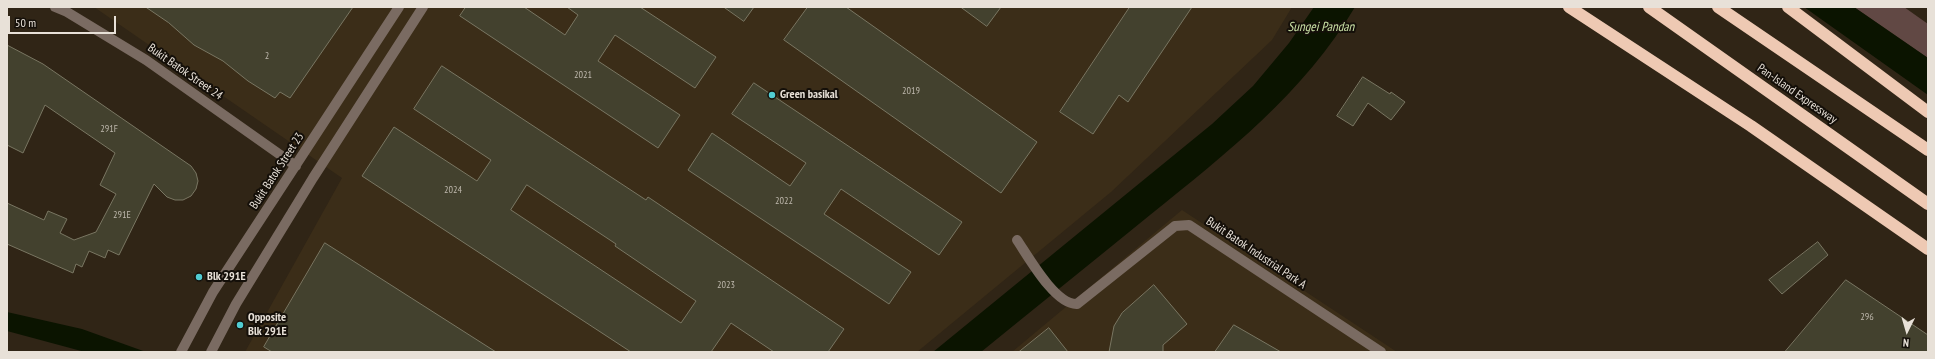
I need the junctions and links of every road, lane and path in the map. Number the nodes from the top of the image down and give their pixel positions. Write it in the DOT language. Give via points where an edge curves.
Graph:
graph roads {
  1 [pos="55,7"];
  2 [pos="400,7"];
  3 [pos="423,7"];
  4 [pos="1568,7"];
  5 [pos="1649,7"];
  6 [pos="1718,7"];
  7 [pos="1788,7"];
  8 [pos="1928,112"];
  9 [pos="1928,150"];
  10 [pos="296,166"];
  11 [pos="1928,204"];
  12 [pos="1017,240"];
  13 [pos="1928,249"];
  14 [pos="181,352"];
  15 [pos="211,352"];
  16 [pos="1381,352"];
  1 -- 10 [label="street, Bukit Batok Street 24" via="146,60"];
  2 -- 10 [label="street, Bukit Batok Street 23"];
  3 -- 15 [label="street" via="309,184 236,304"];
  4 -- 13 [label="highway" via="1751,126"];
  5 -- 11 [label="highway, Pan-Island Expressway"];
  6 -- 9 [label="highway"];
  7 -- 8 [label="highway"];
  10 -- 14 [label="street, Bukit Batok Street 23" via="213,292"];
  12 -- 16 [label="street, Bukit Batok Industrial Park A" via="1058,297 1070,304 1080,303 1175,226 1189,225"];
}
